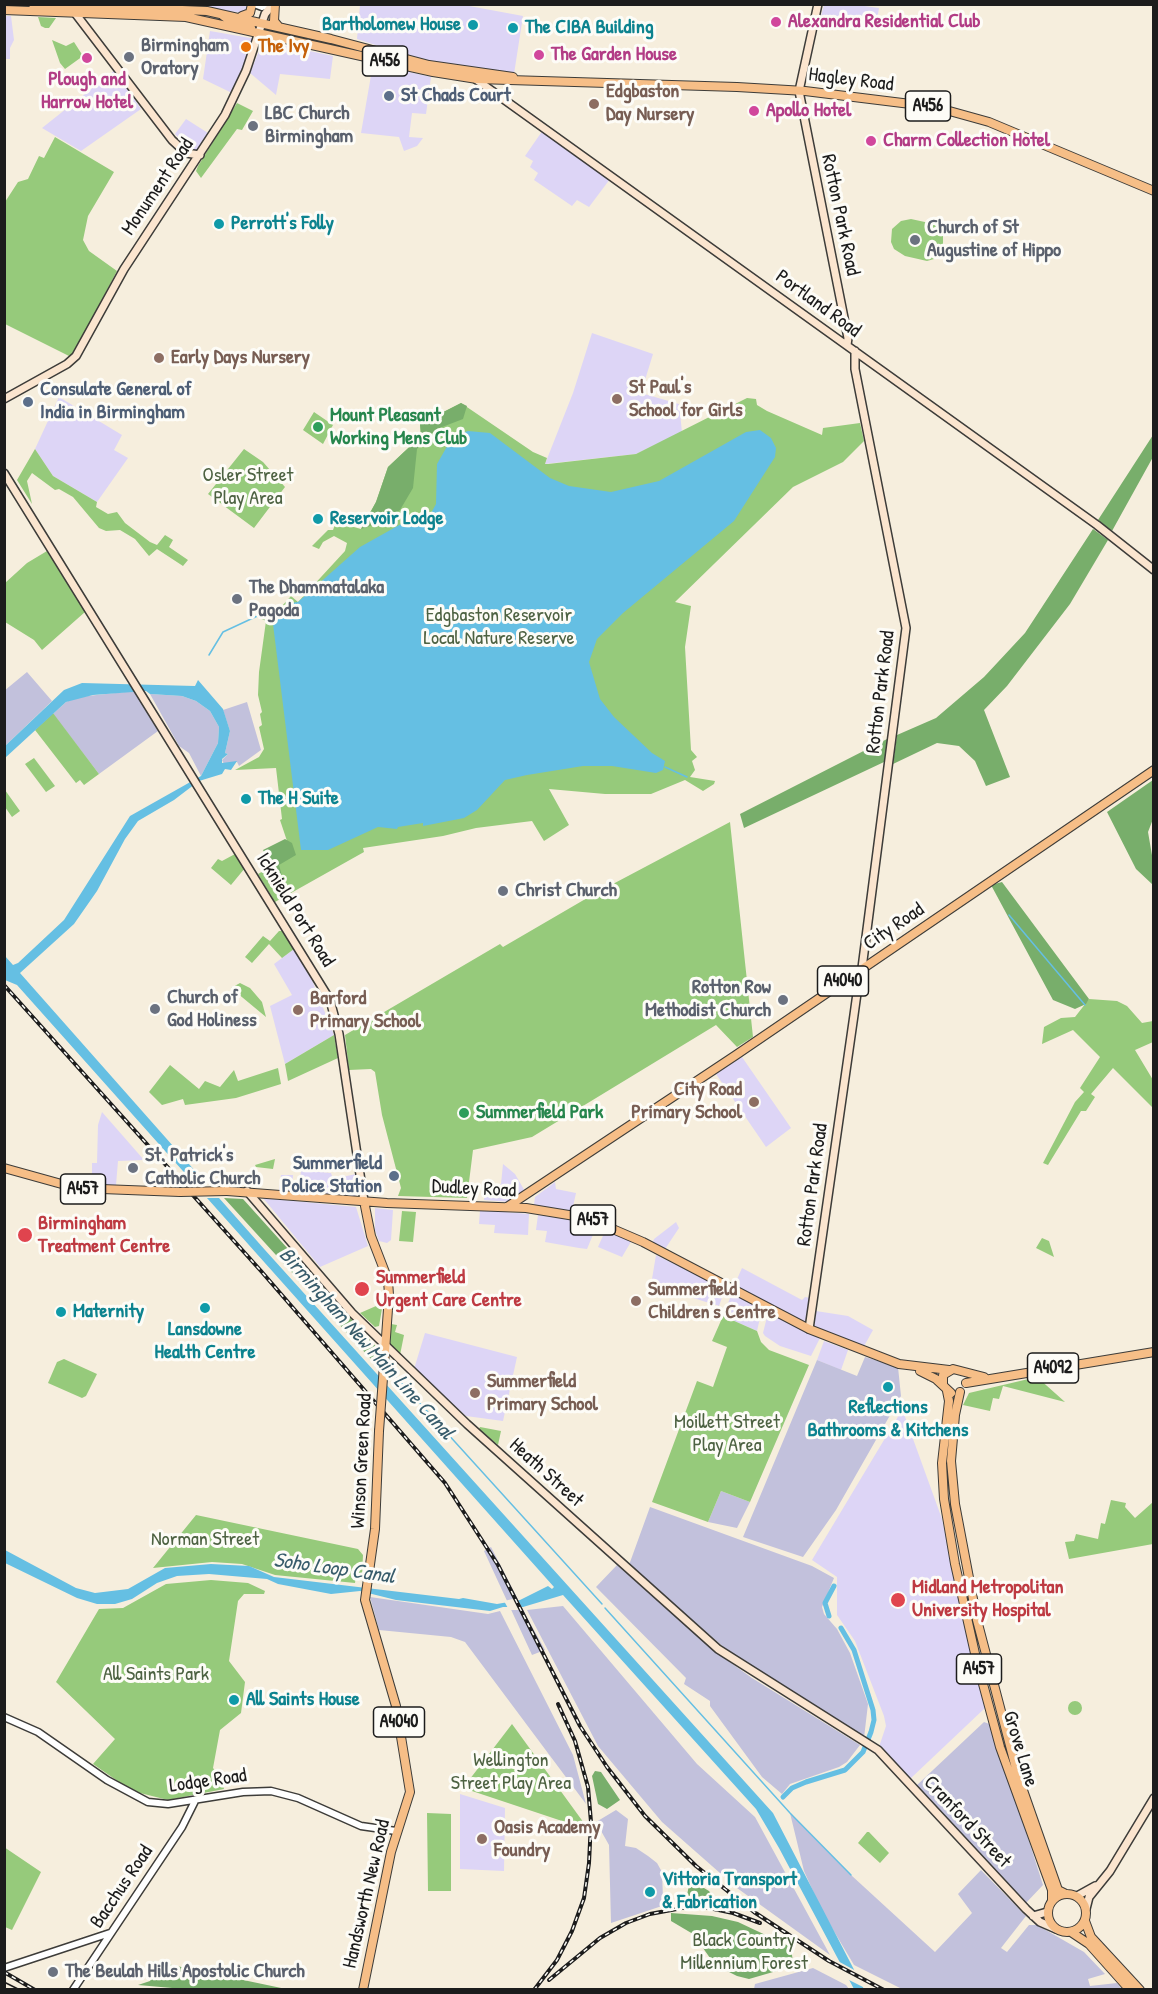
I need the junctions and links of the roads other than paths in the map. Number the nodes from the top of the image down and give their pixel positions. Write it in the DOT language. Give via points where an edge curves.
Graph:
graph roads {
  1 [pos="33,4"];
  2 [pos="253,4"];
  3 [pos="272,4"];
  4 [pos="818,4"];
  5 [pos="42,5"];
  6 [pos="57,5"];
  7 [pos="4,10"];
  8 [pos="74,10"];
  9 [pos="186,13"];
  10 [pos="220,14"];
  11 [pos="234,16"];
  12 [pos="262,22"];
  13 [pos="279,27"];
  14 [pos="260,33"];
  15 [pos="331,39"];
  16 [pos="335,50"];
  17 [pos="459,71"];
  18 [pos="477,80"];
  19 [pos="528,80"];
  20 [pos="799,91"];
  21 [pos="186,153"];
  22 [pos="200,155"];
  23 [pos="190,170"];
  24 [pos="1154,192"];
  25 [pos="847,345"];
  26 [pos="855,351"];
  27 [pos="4,399"];
  28 [pos="6,477"];
  29 [pos="1154,570"];
  30 [pos="1154,770"];
  31 [pos="862,968"];
  32 [pos="854,974"];
  33 [pos="4,1168"];
  34 [pos="247,1191"];
  35 [pos="532,1191"];
  36 [pos="364,1201"];
  37 [pos="507,1207"];
  38 [pos="526,1208"];
  39 [pos="387,1324"];
  40 [pos="809,1329"];
  41 [pos="369,1330"];
  42 [pos="386,1346"];
  43 [pos="1154,1352"];
  44 [pos="912,1368"];
  45 [pos="949,1370"];
  46 [pos="964,1373"];
  47 [pos="992,1379"];
  48 [pos="966,1383"];
  49 [pos="945,1388"];
  50 [pos="960,1392"];
  51 [pos="956,1504"];
  52 [pos="946,1509"];
  53 [pos="4,1717"];
  54 [pos="878,1750"];
  55 [pos="1154,1798"];
  56 [pos="195,1801"];
  57 [pos="406,1807"];
  58 [pos="396,1831"];
  59 [pos="1101,1882"];
  60 [pos="1066,1894"];
  61 [pos="1077,1896"];
  62 [pos="1052,1900"];
  63 [pos="1086,1909"];
  64 [pos="1047,1912"];
  65 [pos="1033,1916"];
  66 [pos="1085,1921"];
  67 [pos="1056,1929"];
  68 [pos="1071,1932"];
  69 [pos="110,1933"];
  70 [pos="7,1967"];
  71 [pos="73,1989"];
  72 [pos="363,1989"];
  73 [pos="1130,1989"];
  74 [pos="1140,1989"];
  1 -- 5 [label="main road, Hagley Road / A456"];
  2 -- 3 [label="street"];
  2 -- 11 [label="main road" via="246,16"];
  3 -- 12 [label="main road"];
  3 -- 13 [label="main road" via="274,21"];
  4 -- 20 [label="main road"];
  5 -- 6 [label="main road, Hagley Road / A456"];
  6 -- 8 [label="main road, Hagley Road / A456"];
  7 -- 8 [label="main road, Hagley Road / A456"];
  8 -- 9 [label="main road, Hagley Road / A456"];
  8 -- 21 [label="main road" via="171,140"];
  9 -- 10 [label="main road, Hagley Road / A456"];
  9 -- 14 [label="main road, Hagley Road / A456"];
  10 -- 11 [label="main road, Hagley Road / A456"];
  10 -- 14 [label="main road"];
  11 -- 12 [label="main road, Hagley Road / A456"];
  12 -- 13 [label="main road, Hagley Road / A456"];
  12 -- 14 [label="main road, Monument Road"];
  13 -- 15 [label="main road, Hagley Road / A456"];
  14 -- 16 [label="main road, Hagley Road / A456"];
  14 -- 22 [label="main road, Monument Road" via="239,89"];
  15 -- 16 [label="main road"];
  15 -- 17 [label="main road, Hagley Road / A456"];
  16 -- 18 [label="main road, Hagley Road / A456"];
  17 -- 18 [label="main road, Portland Road"];
  17 -- 19 [label="main road, Hagley Road / A456"];
  18 -- 19 [label="main road, Hagley Road / A456"];
  18 -- 25 [label="main road, Portland Road"];
  19 -- 20 [label="main road, Hagley Road / A456"];
  20 -- 24 [label="main road, Hagley Road / A456" via="953,111 991,123"];
  20 -- 25 [label="main road, Rotton Park Road"];
  21 -- 22 [label="main road"];
  21 -- 23 [label="main road"];
  22 -- 23 [label="main road, Monument Road"];
  23 -- 27 [label="main road, Monument Road" via="124,269 81,347 67,364"];
  25 -- 26 [label="main road, Portland Road"];
  26 -- 29 [label="main road, Portland Road"];
  26 -- 31 [label="main road, Rotton Park Road" via="855,369 906,628"];
  28 -- 36 [label="main road, Icknield Port Road" via="330,1000 339,1034"];
  30 -- 31 [label="main road, City Road / A4040"];
  31 -- 32 [label="main road, City Road / A4040"];
  32 -- 35 [label="main road, City Road / A4040"];
  32 -- 40 [label="main road, Rotton Park Road" via="858,986"];
  33 -- 34 [label="main road, Dudley Road / A457, bridge" via="76,1188"];
  34 -- 36 [label="main road, Dudley Road / A457"];
  34 -- 41 [label="main road, Heath Street"];
  35 -- 37 [label="main road, City Road / A4040"];
  35 -- 38 [label="main road"];
  36 -- 37 [label="main road, Dudley Road / A457"];
  36 -- 39 [label="main road, Winson Green Road / A4040" via="371,1236 388,1280"];
  37 -- 38 [label="main road, Dudley Road / A457"];
  38 -- 40 [label="main road, Dudley Road / A457" via="604,1223"];
  39 -- 41 [label="main road" via="380,1330"];
  39 -- 42 [label="main road, Winson Green Road / A4040"];
  40 -- 44 [label="main road, Dudley Road / A457"];
  41 -- 42 [label="main road, Heath Street"];
  42 -- 54 [label="main road, Heath Street" via="718,1649"];
  42 -- 57 [label="main road, Winson Green Road / A4040, bridge" via="375,1529 365,1599 400,1725 410,1787"];
  43 -- 47 [label="main road, A4092"];
  44 -- 45 [label="main road, Dudley Road / A457"];
  44 -- 49 [label="main road, Dudley Road / A457"];
  45 -- 46 [label="main road"];
  45 -- 49 [label="main road" via="943,1375"];
  46 -- 47 [label="main road, A4092"];
  46 -- 48 [label="main road"];
  47 -- 48 [label="main road, A4092"];
  48 -- 50 [label="main road"];
  49 -- 50 [label="main road"];
  49 -- 52 [label="main road, Grove Lane / A457" via="949,1401 942,1460"];
  50 -- 51 [label="main road, Grove Lane / A457" via="951,1461"];
  51 -- 52 [label="main road"];
  51 -- 60 [label="main road, Grove Lane / A457" via="977,1620 1018,1776 1058,1890"];
  52 -- 62 [label="main road, Grove Lane / A457" via="981,1676 1013,1786 1052,1890"];
  53 -- 56 [label="street, Lodge Road" via="38,1732 143,1800 168,1804"];
  54 -- 65 [label="main road, Cranford Street"];
  55 -- 59 [label="main road"];
  56 -- 58 [label="street, Lodge Road" via="271,1791 310,1802 361,1826"];
  56 -- 69 [label="street, Bacchus Road" via="182,1827"];
  57 -- 58 [label="main road, Handsworth New Road / A4040"];
  58 -- 72 [label="main road, Handsworth New Road / A4040"];
  59 -- 61 [label="main road"];
  59 -- 63 [label="main road" via="1089,1897"];
  60 -- 61 [label="main road"];
  60 -- 62 [label="main road"];
  61 -- 63 [label="main road"];
  62 -- 64 [label="main road"];
  63 -- 66 [label="main road"];
  64 -- 65 [label="main road"];
  64 -- 67 [label="main road"];
  65 -- 67 [label="main road, Cranford Street"];
  66 -- 68 [label="main road"];
  66 -- 74 [label="main road" via="1091,1937"];
  67 -- 68 [label="main road"];
  68 -- 73 [label="main road" via="1089,1944"];
  69 -- 70 [label="street"];
  69 -- 71 [label="street, Bacchus Road"];
}
